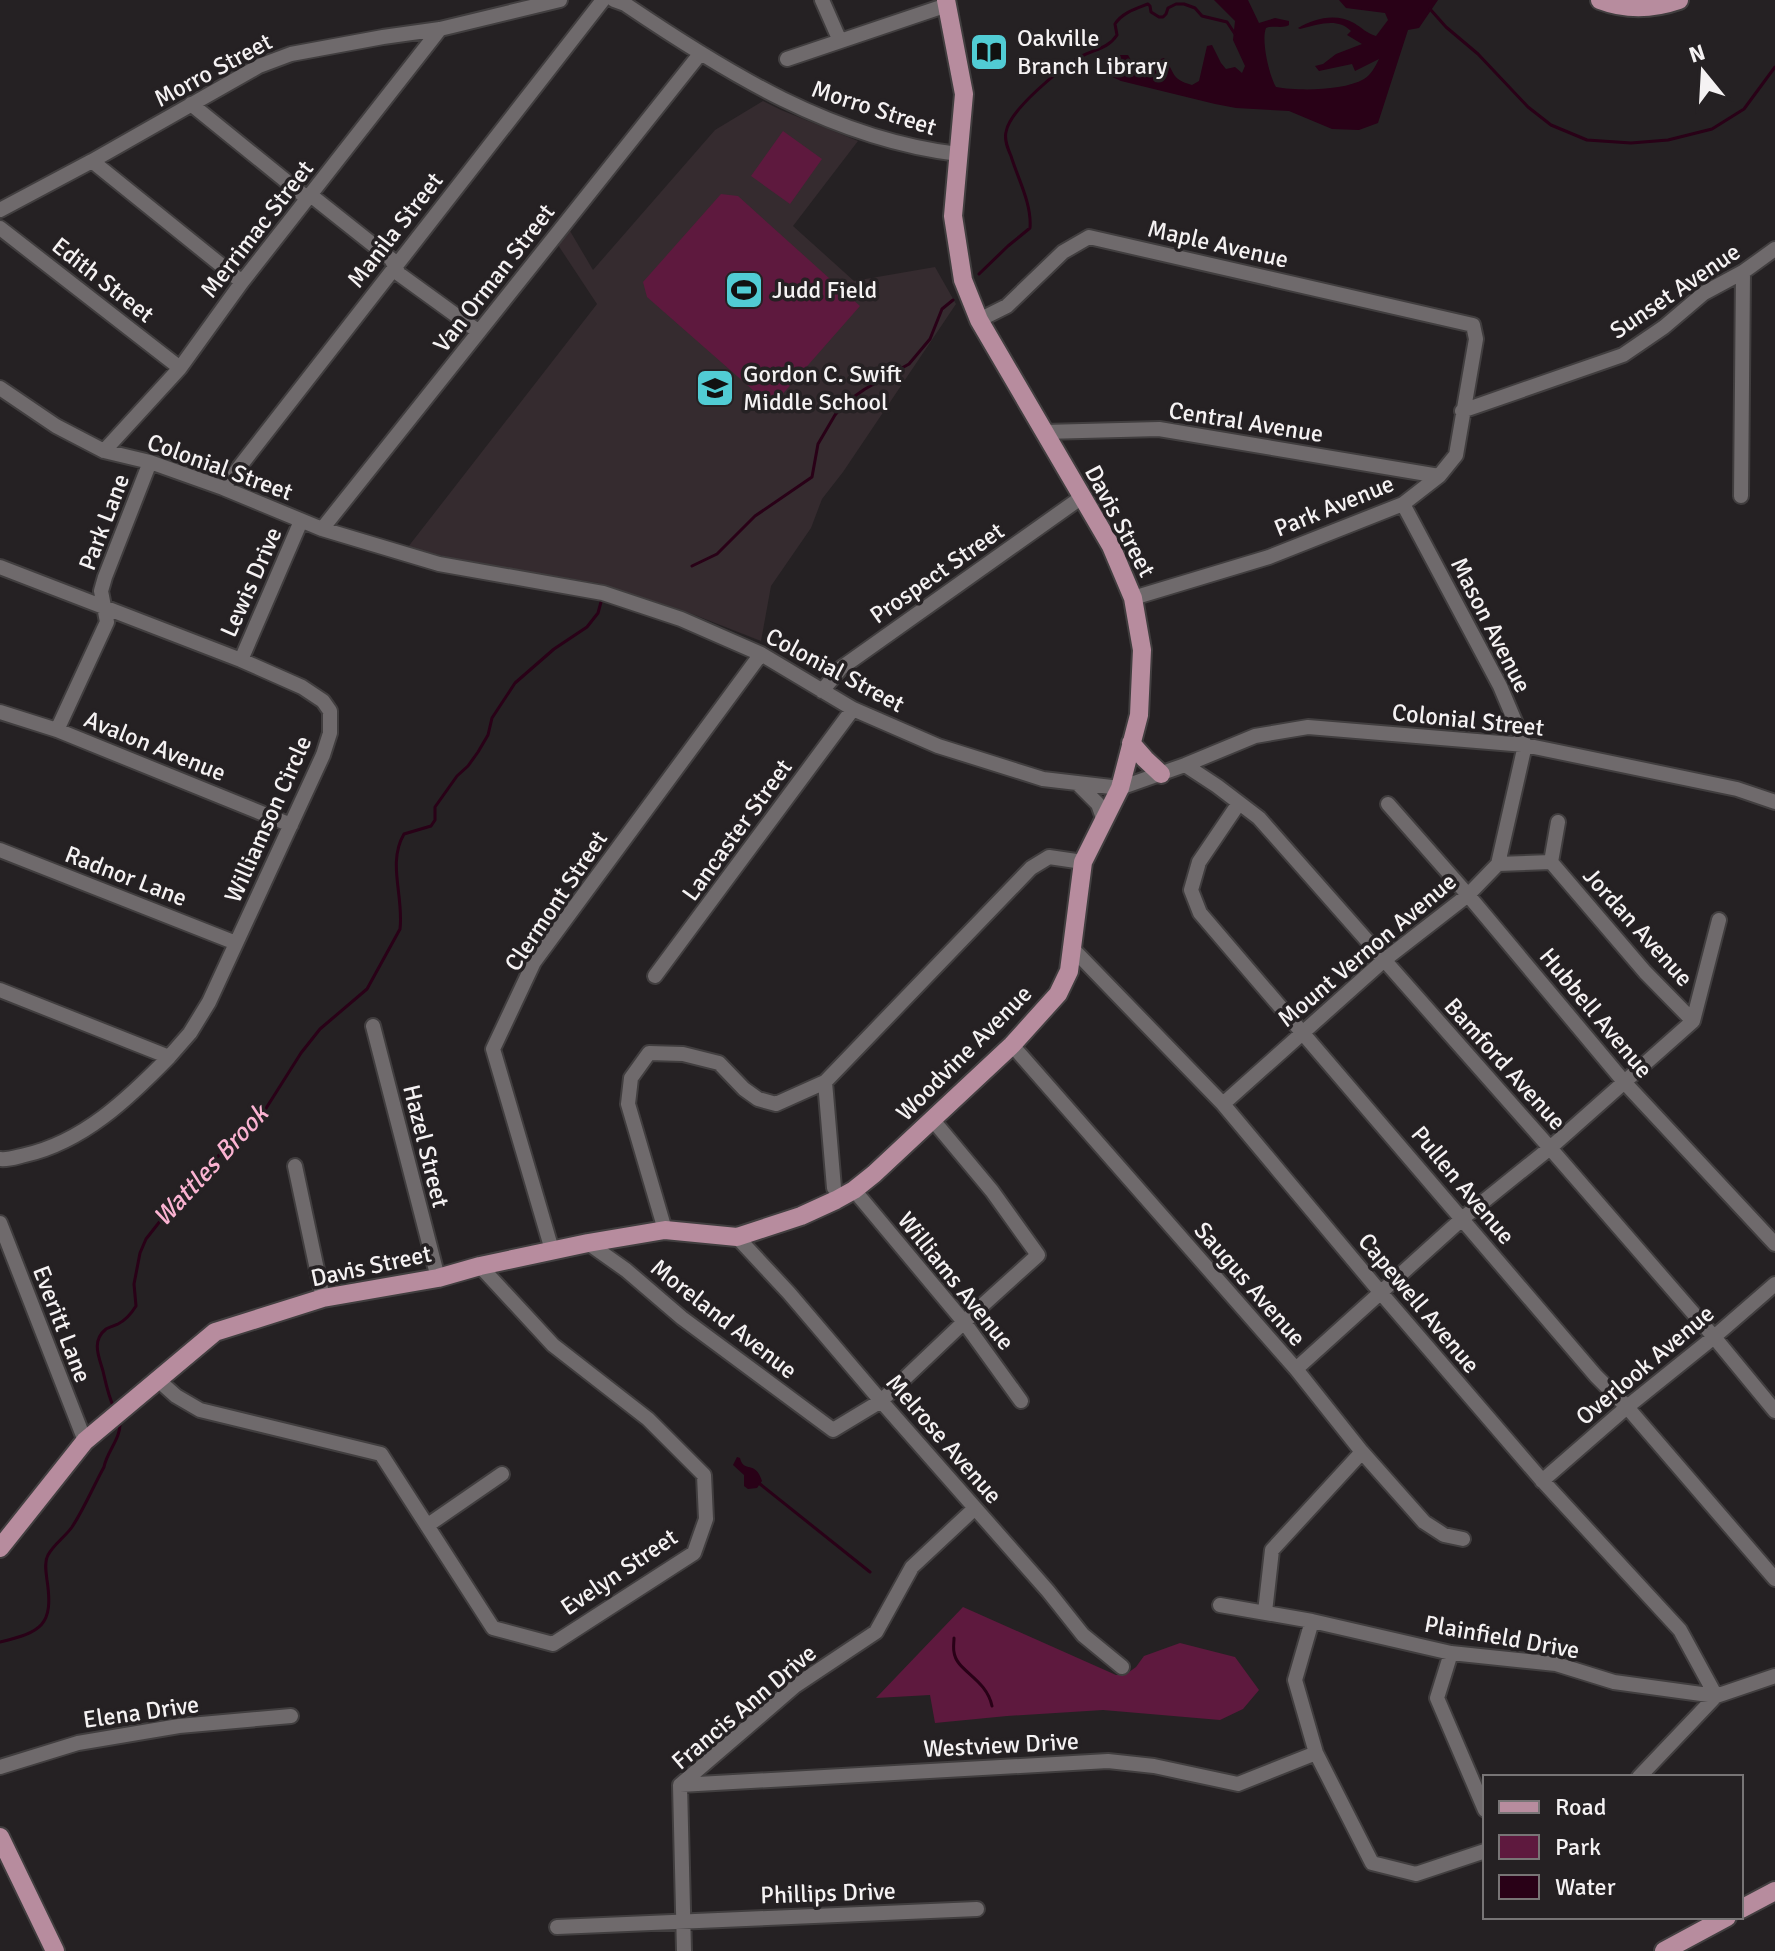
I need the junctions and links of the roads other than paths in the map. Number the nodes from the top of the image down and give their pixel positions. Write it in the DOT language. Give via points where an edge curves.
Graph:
graph roads {
  1 [pos="560,0"];
  2 [pos="603,0"];
  3 [pos="614,0"];
  4 [pos="822,0"];
  5 [pos="1600,0"];
  6 [pos="1679,0"];
  7 [pos="946,2"];
  8 [pos="440,29"];
  9 [pos="840,41"];
  10 [pos="700,54"];
  11 [pos="787,59"];
  12 [pos="191,104"];
  13 [pos="958,154"];
  14 [pos="92,161"];
  15 [pos="309,196"];
  16 [pos="0,210"];
  17 [pos="0,228"];
  18 [pos="1775,249"];
  19 [pos="395,266"];
  20 [pos="1743,272"];
  21 [pos="242,282"];
  22 [pos="979,320"];
  23 [pos="1473,325"];
  24 [pos="479,332"];
  25 [pos="180,368"];
  26 [pos="0,388"];
  27 [pos="1462,411"];
  28 [pos="1044,432"];
  29 [pos="104,451"];
  30 [pos="150,462"];
  31 [pos="1439,476"];
  32 [pos="223,488"];
  33 [pos="1741,496"];
  34 [pos="1082,497"];
  35 [pos="1403,504"];
  36 [pos="301,521"];
  37 [pos="322,529"];
  38 [pos="0,567"];
  39 [pos="1133,598"];
  40 [pos="104,606"];
  41 [pos="761,654"];
  42 [pos="241,660"];
  43 [pos="822,691"];
  44 [pos="853,709"];
  45 [pos="0,712"];
  46 [pos="57,730"];
  47 [pos="1131,743"];
  48 [pos="1525,745"];
  49 [pos="1185,765"];
  50 [pos="1161,774"];
  51 [pos="1076,783"];
  52 [pos="1120,788"];
  53 [pos="1775,802"];
  54 [pos="1239,803"];
  55 [pos="1388,804"];
  56 [pos="1104,821"];
  57 [pos="1558,822"];
  58 [pos="291,825"];
  59 [pos="0,850"];
  60 [pos="1083,862"];
  61 [pos="1551,862"];
  62 [pos="1498,864"];
  63 [pos="1468,895"];
  64 [pos="1719,920"];
  65 [pos="236,943"];
  66 [pos="1073,949"];
  67 [pos="1383,961"];
  68 [pos="655,976"];
  69 [pos="0,990"];
  70 [pos="1693,1021"];
  71 [pos="373,1026"];
  72 [pos="1303,1031"];
  73 [pos="1012,1045"];
  74 [pos="169,1057"];
  75 [pos="825,1082"];
  76 [pos="1625,1083"];
  77 [pos="1223,1104"];
  78 [pos="932,1119"];
  79 [pos="1550,1148"];
  80 [pos="0,1159"];
  81 [pos="295,1166"];
  82 [pos="854,1190"];
  83 [pos="835,1194"];
  84 [pos="1463,1218"];
  85 [pos="0,1223"];
  86 [pos="665,1230"];
  87 [pos="737,1237"];
  88 [pos="588,1243"];
  89 [pos="1775,1244"];
  90 [pos="552,1250"];
  91 [pos="480,1266"];
  92 [pos="438,1278"];
  93 [pos="1775,1284"];
  94 [pos="1381,1293"];
  95 [pos="323,1298"];
  96 [pos="964,1322"];
  97 [pos="1714,1337"];
  98 [pos="1296,1369"];
  99 [pos="157,1379"];
  100 [pos="881,1401"];
  101 [pos="1021,1401"];
  102 [pos="1627,1407"];
  103 [pos="1775,1411"];
  104 [pos="90,1436"];
  105 [pos="1362,1452"];
  106 [pos="502,1474"];
  107 [pos="1542,1481"];
  108 [pos="975,1508"];
  109 [pos="428,1525"];
  110 [pos="1463,1539"];
  111 [pos="0,1548"];
  112 [pos="1775,1579"];
  113 [pos="1220,1605"];
  114 [pos="1265,1612"];
  115 [pos="1312,1621"];
  116 [pos="1451,1653"];
  117 [pos="1122,1667"];
  118 [pos="1775,1676"];
  119 [pos="1716,1696"];
  120 [pos="291,1716"];
  121 [pos="1316,1753"];
  122 [pos="0,1767"];
  123 [pos="1641,1775"];
  124 [pos="680,1785"];
  125 [pos="1483,1805"];
  126 [pos="0,1837"];
  127 [pos="1483,1852"];
  128 [pos="1775,1891"];
  129 [pos="1743,1908"];
  130 [pos="977,1909"];
  131 [pos="1723,1919"];
  132 [pos="682,1921"];
  133 [pos="557,1927"];
  134 [pos="55,1951"];
  135 [pos="684,1951"];
  136 [pos="1664,1951"];
  1 -- 8 [label="street, Morro Street"];
  2 -- 19 [label="street, Manila Street"];
  3 -- 10 [label="street, Morro Street"];
  4 -- 9 [label="street"];
  5 -- 6 [label="main road" via="1639,8"];
  7 -- 9 [label="street"];
  7 -- 13 [label="main road, Davis Street" via="964,94"];
  8 -- 12 [label="street, Morro Street" via="291,54"];
  8 -- 15 [label="street, Merrimac Street"];
  9 -- 11 [label="street"];
  10 -- 13 [label="street, Morro Street" via="781,100 861,133 925,151"];
  10 -- 24 [label="street, Van Orman Street"];
  12 -- 14 [label="street, Morro Street"];
  12 -- 15 [label="street"];
  13 -- 22 [label="main road, Davis Street" via="953,216 963,280"];
  14 -- 16 [label="street, Morro Street"];
  14 -- 21 [label="street"];
  15 -- 19 [label="street"];
  15 -- 21 [label="street, Merrimac Street"];
  17 -- 25 [label="street, Edith Street"];
  18 -- 20 [label="street, Sunset Avenue"];
  19 -- 24 [label="street"];
  19 -- 32 [label="street, Manila Street"];
  20 -- 27 [label="street, Sunset Avenue" via="1704,293 1623,355"];
  20 -- 33 [label="street"];
  21 -- 25 [label="street, Merrimac Street"];
  22 -- 23 [label="street, Maple Avenue" via="1007,306 1063,252 1089,237"];
  22 -- 28 [label="main road, Davis Street"];
  23 -- 27 [label="street, Park Avenue" via="1476,339"];
  24 -- 37 [label="street, Van Orman Street"];
  25 -- 29 [label="street, Merrimac Street"];
  26 -- 29 [label="street, Colonial Street"];
  27 -- 31 [label="street, Park Avenue" via="1456,455"];
  28 -- 31 [label="street, Central Avenue" via="1159,429"];
  28 -- 34 [label="main road, Davis Street"];
  29 -- 30 [label="street, Colonial Street"];
  30 -- 32 [label="street, Colonial Street"];
  30 -- 40 [label="street, Park Lane" via="105,577"];
  31 -- 35 [label="street, Park Avenue"];
  32 -- 36 [label="street, Colonial Street"];
  34 -- 39 [label="main road, Davis Street"];
  34 -- 43 [label="street, Prospect Street" via="841,668"];
  35 -- 39 [label="street, Park Avenue" via="1269,557"];
  35 -- 48 [label="street, Mason Avenue" via="1500,686"];
  36 -- 37 [label="street, Colonial Street"];
  36 -- 42 [label="street, Lewis Drive"];
  37 -- 41 [label="street, Colonial Street" via="439,564 603,593"];
  38 -- 40 [label="street, Williamson Circle"];
  39 -- 47 [label="main road, Davis Street" via="1142,650 1139,715"];
  40 -- 42 [label="street, Williamson Circle"];
  40 -- 46 [label="street, Park Lane" via="107,622"];
  41 -- 43 [label="street, Colonial Street"];
  41 -- 90 [label="street, Clermont Street" via="534,962 493,1049"];
  42 -- 58 [label="street, Williamson Circle" via="302,687 330,711 323,755"];
  43 -- 44 [label="street, Colonial Street"];
  44 -- 51 [label="street, Colonial Street" via="938,746 1043,779"];
  44 -- 68 [label="street, Lancaster Street"];
  45 -- 46 [label="street, Avalon Avenue"];
  46 -- 58 [label="street, Avalon Avenue"];
  47 -- 50 [label="main road"];
  47 -- 52 [label="main road, Davis Street"];
  48 -- 49 [label="street, Colonial Street" via="1308,727 1255,736"];
  48 -- 53 [label="street, Colonial Street" via="1737,789"];
  48 -- 62 [label="street"];
  49 -- 50 [label="street, Colonial Street"];
  49 -- 54 [label="street, Bamford Avenue"];
  50 -- 52 [label="street, Colonial Street"];
  51 -- 52 [label="street, Colonial Street"];
  51 -- 56 [label="street" via="1098,804"];
  52 -- 56 [label="main road, Davis Street"];
  54 -- 67 [label="street, Bamford Avenue" via="1259,818"];
  54 -- 72 [label="street, Pullen Avenue" via="1199,862 1191,890 1200,913"];
  55 -- 63 [label="street, Hubbell Avenue"];
  56 -- 60 [label="main road, Davis Street"];
  57 -- 61 [label="street"];
  58 -- 65 [label="street, Williamson Circle"];
  59 -- 65 [label="street, Radnor Lane"];
  60 -- 66 [label="main road, Woodvine Avenue"];
  60 -- 75 [label="street" via="1049,857 1031,868"];
  61 -- 62 [label="street"];
  61 -- 70 [label="street, Jordan Avenue"];
  62 -- 63 [label="street, Mount Vernon Avenue"];
  63 -- 67 [label="street, Mount Vernon Avenue"];
  63 -- 76 [label="street, Hubbell Avenue"];
  64 -- 70 [label="street"];
  65 -- 74 [label="street, Williamson Circle" via="209,1002"];
  66 -- 73 [label="main road, Woodvine Avenue" via="1058,994"];
  66 -- 77 [label="street, Capewell Avenue"];
  67 -- 72 [label="street, Mount Vernon Avenue"];
  67 -- 79 [label="street, Bamford Avenue"];
  69 -- 74 [label="street"];
  70 -- 76 [label="street"];
  71 -- 92 [label="street, Hazel Street"];
  72 -- 77 [label="street, Mount Vernon Avenue"];
  72 -- 84 [label="street, Pullen Avenue"];
  73 -- 78 [label="main road, Woodvine Avenue"];
  73 -- 98 [label="street, Saugus Avenue"];
  74 -- 80 [label="street, Williamson Circle" via="94,1124 62,1143"];
  75 -- 83 [label="street"];
  75 -- 86 [label="street" via="776,1104 751,1094 719,1063 649,1053 631,1078 628,1104"];
  76 -- 79 [label="street"];
  76 -- 89 [label="street, Hubbell Avenue"];
  77 -- 94 [label="street, Capewell Avenue"];
  78 -- 82 [label="main road, Woodvine Avenue"];
  78 -- 96 [label="street" via="1038,1255"];
  79 -- 84 [label="street"];
  79 -- 97 [label="street, Bamford Avenue"];
  81 -- 95 [label="street"];
  82 -- 83 [label="main road, Woodvine Avenue"];
  82 -- 96 [label="street, Williams Avenue"];
  83 -- 87 [label="main road, Davis Street" via="801,1216"];
  84 -- 94 [label="street"];
  84 -- 102 [label="street, Pullen Avenue"];
  85 -- 104 [label="street, Everitt Lane"];
  86 -- 87 [label="main road, Davis Street"];
  86 -- 88 [label="main road, Davis Street"];
  87 -- 100 [label="street, Melrose Avenue"];
  88 -- 90 [label="main road, Davis Street"];
  88 -- 100 [label="street, Moreland Avenue" via="833,1430"];
  90 -- 91 [label="main road, Davis Street"];
  91 -- 92 [label="main road, Davis Street"];
  91 -- 109 [label="street, Evelyn Street" via="553,1345 648,1419 704,1475 706,1519 694,1553 553,1644 493,1628"];
  92 -- 95 [label="main road, Davis Street"];
  93 -- 97 [label="street, Overlook Avenue"];
  94 -- 98 [label="street"];
  94 -- 107 [label="street, Capewell Avenue"];
  95 -- 99 [label="main road, Davis Street" via="215,1332"];
  96 -- 100 [label="street"];
  96 -- 101 [label="street, Williams Avenue"];
  97 -- 102 [label="street, Overlook Avenue"];
  97 -- 103 [label="street, Bamford Avenue"];
  98 -- 105 [label="street, Saugus Avenue"];
  99 -- 104 [label="main road, Davis Street"];
  99 -- 109 [label="street, Evelyn Street" via="200,1410 381,1454"];
  100 -- 108 [label="street, Melrose Avenue"];
  102 -- 107 [label="street, Overlook Avenue"];
  102 -- 112 [label="street, Pullen Avenue"];
  104 -- 111 [label="main road, Davis Street"];
  105 -- 110 [label="street, Saugus Avenue" via="1424,1522"];
  105 -- 114 [label="street" via="1272,1550"];
  106 -- 109 [label="street"];
  107 -- 119 [label="street, Capewell Avenue" via="1680,1630"];
  108 -- 117 [label="street, Melrose Avenue" via="1083,1635"];
  108 -- 124 [label="street, Francis Ann Drive" via="912,1567 876,1632 795,1686"];
  113 -- 114 [label="street, Plainfield Drive"];
  114 -- 115 [label="street, Plainfield Drive"];
  115 -- 116 [label="street, Plainfield Drive"];
  115 -- 121 [label="street" via="1295,1680"];
  116 -- 119 [label="street, Plainfield Drive" via="1556,1664 1614,1682"];
  116 -- 125 [label="street" via="1437,1698"];
  118 -- 119 [label="street, Plainfield Drive"];
  119 -- 123 [label="street"];
  120 -- 122 [label="street, Elena Drive" via="179,1726 78,1743"];
  121 -- 124 [label="street, Westview Drive" via="1238,1784 1108,1761"];
  121 -- 127 [label="street" via="1372,1863 1416,1874"];
  124 -- 132 [label="street, Francis Ann Drive"];
  126 -- 134 [label="main road"];
  128 -- 129 [label="main road"];
  130 -- 132 [label="street, Phillips Drive"];
  131 -- 136 [label="main road"];
  132 -- 133 [label="street, Phillips Drive"];
  132 -- 135 [label="street, Francis Ann Drive"];
}
